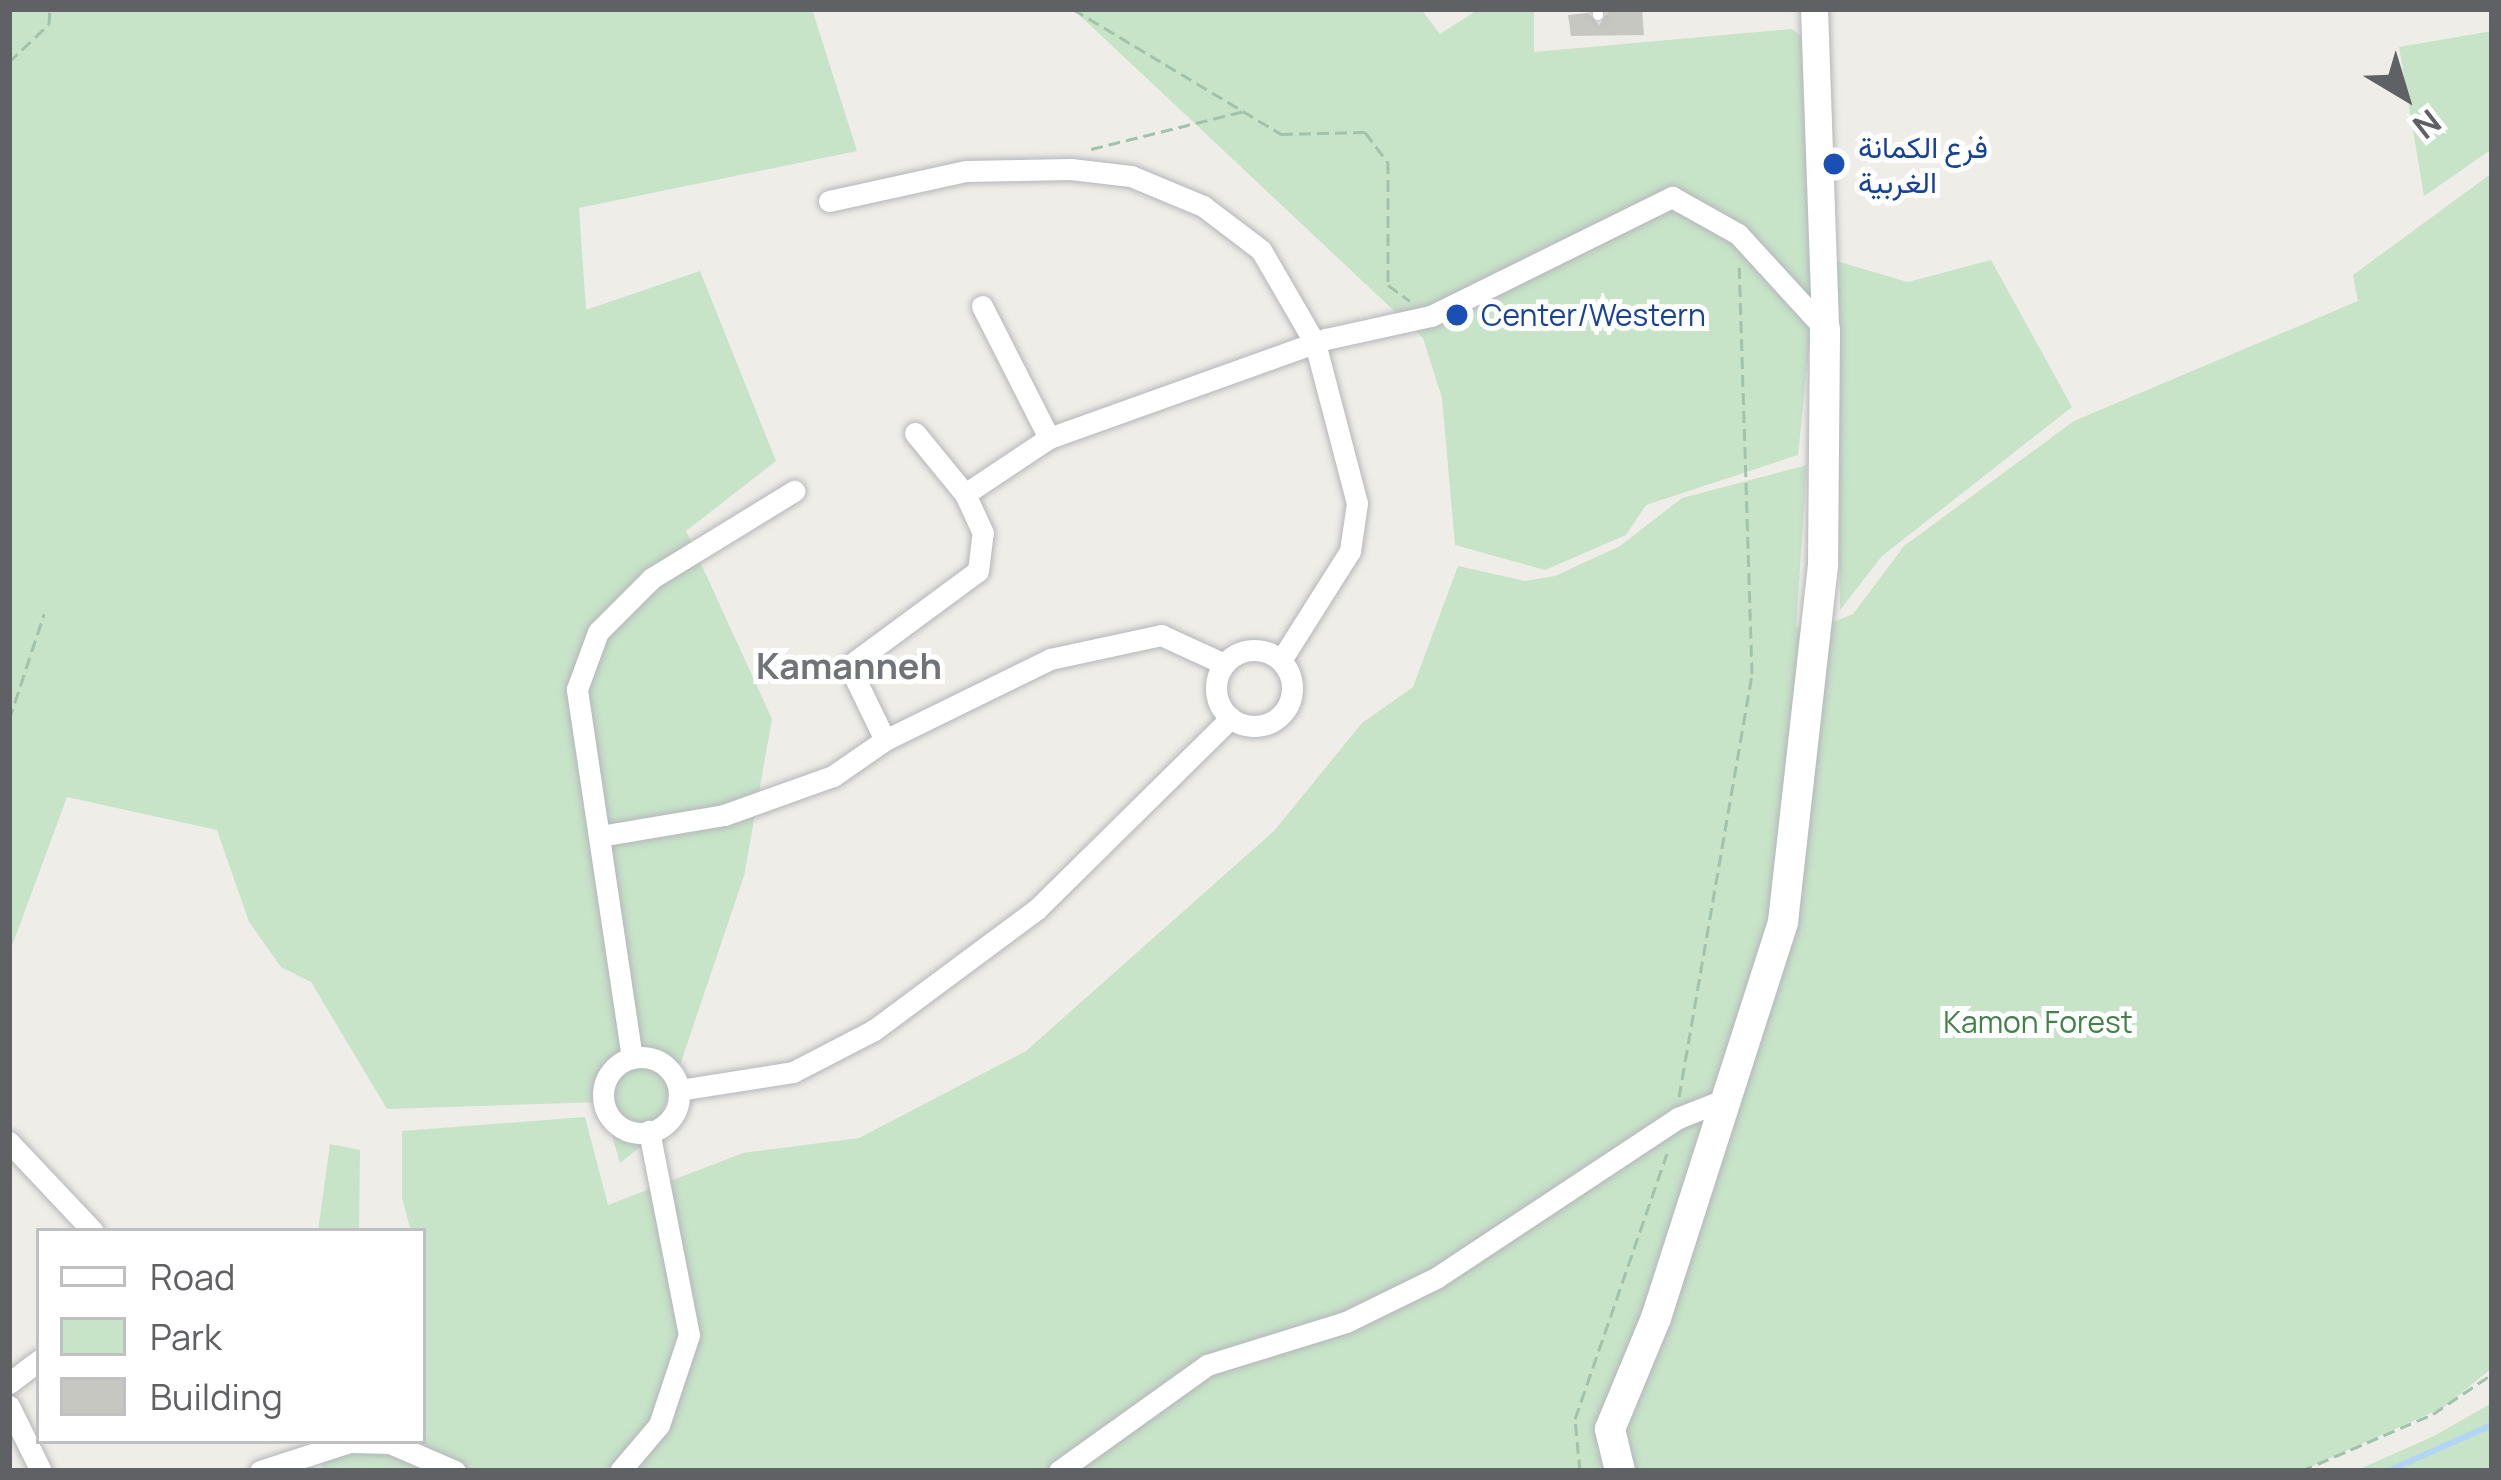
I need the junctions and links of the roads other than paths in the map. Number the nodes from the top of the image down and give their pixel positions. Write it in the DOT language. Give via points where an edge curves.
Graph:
graph roads {
  1 [pos="1814,9"];
  2 [pos="829,201"];
  3 [pos="982,306"];
  4 [pos="1825,328"];
  5 [pos="1316,343"];
  6 [pos="915,433"];
  7 [pos="1049,438"];
  8 [pos="794,491"];
  9 [pos="965,494"];
  10 [pos="1281,660"];
  11 [pos="1224,664"];
  12 [pos="1231,718"];
  13 [pos="885,740"];
  14 [pos="600,836"];
  15 [pos="632,1058"];
  16 [pos="679,1090"];
  17 [pos="1726,1099"];
  18 [pos="649,1131"];
  19 [pos="9,1142"];
  20 [pos="90,1228"];
  21 [pos="36,1362"];
  22 [pos="9,1383"];
  23 [pos="9,1406"];
  24 [pos="344,1444"];
  25 [pos="393,1444"];
  26 [pos="41,1471"];
  27 [pos="260,1471"];
  28 [pos="455,1471"];
  29 [pos="620,1471"];
  30 [pos="1059,1471"];
  31 [pos="1620,1471"];
  1 -- 4 [label="street"];
  2 -- 5 [label="street" via="966,171 1131,176 1203,206 1261,250"];
  3 -- 7 [label="street"];
  4 -- 5 [label="street" via="1738,234 1672,197 1431,316"];
  4 -- 17 [label="main road" via="1823,564 1783,922"];
  5 -- 7 [label="street"];
  5 -- 10 [label="street" via="1358,503 1349,551"];
  6 -- 9 [label="street"];
  7 -- 9 [label="street"];
  8 -- 14 [label="street" via="652,578 598,632 577,689"];
  9 -- 13 [label="street" via="983,533 978,571 849,666"];
  10 -- 11 [label="street" via="1258,650"];
  10 -- 12 [label="street" via="1292,683 1286,707 1256,726"];
  11 -- 12 [label="street" via="1216,687"];
  11 -- 13 [label="street" via="1161,634 1072,654 966,693"];
  12 -- 16 [label="street" via="1037,909 874,1030 793,1072"];
  13 -- 14 [label="street" via="833,776 724,815"];
  14 -- 15 [label="street"];
  15 -- 16 [label="street" via="668,1067"];
  15 -- 18 [label="street" via="611,1071 605,1107 620,1126"];
  16 -- 18 [label="street" via="674,1115"];
  17 -- 30 [label="street" via="1678,1118 1436,1278 1346,1322 1207,1365"];
  17 -- 31 [label="main road" via="1610,1430"];
  18 -- 29 [label="street" via="689,1334 659,1425"];
  19 -- 20 [label="street"];
  21 -- 22 [label="street"];
  23 -- 26 [label="street"];
  24 -- 27 [label="street"];
  25 -- 28 [label="street"];
}
